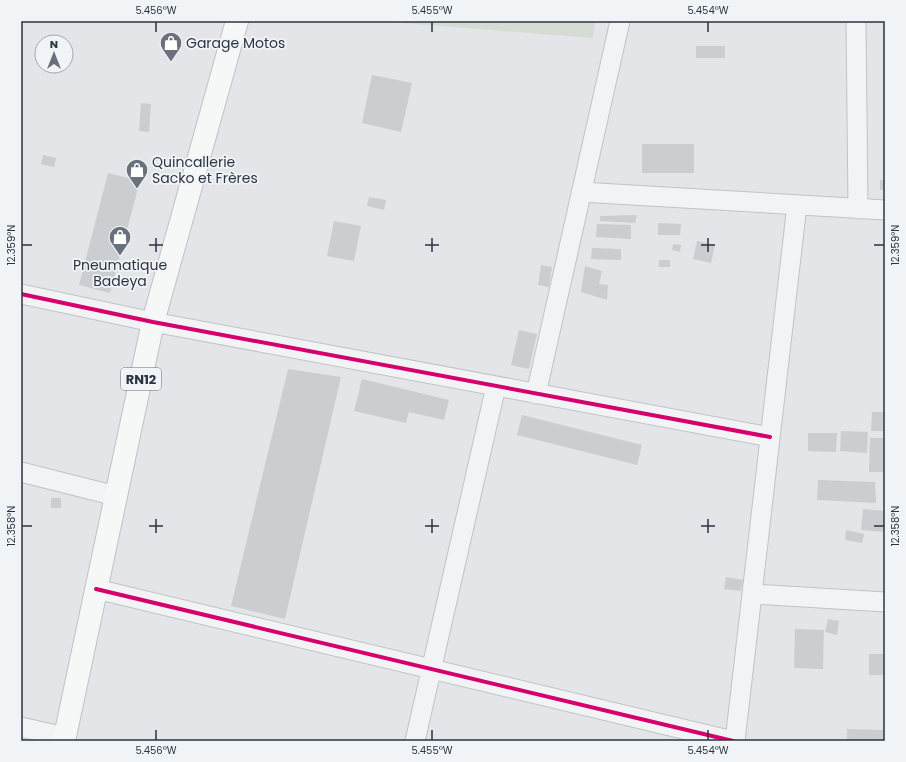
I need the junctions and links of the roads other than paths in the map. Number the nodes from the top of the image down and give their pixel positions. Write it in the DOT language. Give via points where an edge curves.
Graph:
graph roads {
  1 [pos="237,21"];
  2 [pos="620,21"];
  3 [pos="856,21"];
  4 [pos="581,192"];
  5 [pos="797,205"];
  6 [pos="858,209"];
  7 [pos="885,210"];
  8 [pos="21,294"];
  9 [pos="153,322"];
  10 [pos="496,386"];
  11 [pos="536,394"];
  12 [pos="770,437"];
  13 [pos="21,472"];
  14 [pos="116,496"];
  15 [pos="96,589"];
  16 [pos="752,594"];
  17 [pos="885,602"];
  18 [pos="431,669"];
  19 [pos="21,727"];
  20 [pos="64,739"];
  21 [pos="415,741"];
  22 [pos="734,741"];
  1 -- 9 [label="main road, RN12"];
  2 -- 4 [label="street"];
  3 -- 6 [label="street"];
  4 -- 5 [label="street"];
  4 -- 11 [label="street"];
  5 -- 6 [label="street"];
  5 -- 12 [label="street"];
  6 -- 7 [label="street"];
  8 -- 9 [label="street"];
  9 -- 10 [label="street"];
  9 -- 14 [label="main road, RN12"];
  10 -- 11 [label="street"];
  10 -- 18 [label="street"];
  11 -- 12 [label="street"];
  12 -- 16 [label="street"];
  13 -- 14 [label="street"];
  14 -- 15 [label="main road, RN12"];
  15 -- 18 [label="street"];
  15 -- 20 [label="main road, RN12"];
  16 -- 17 [label="street"];
  16 -- 22 [label="street"];
  18 -- 21 [label="street"];
  18 -- 22 [label="street"];
  19 -- 20 [label="street"];
}
